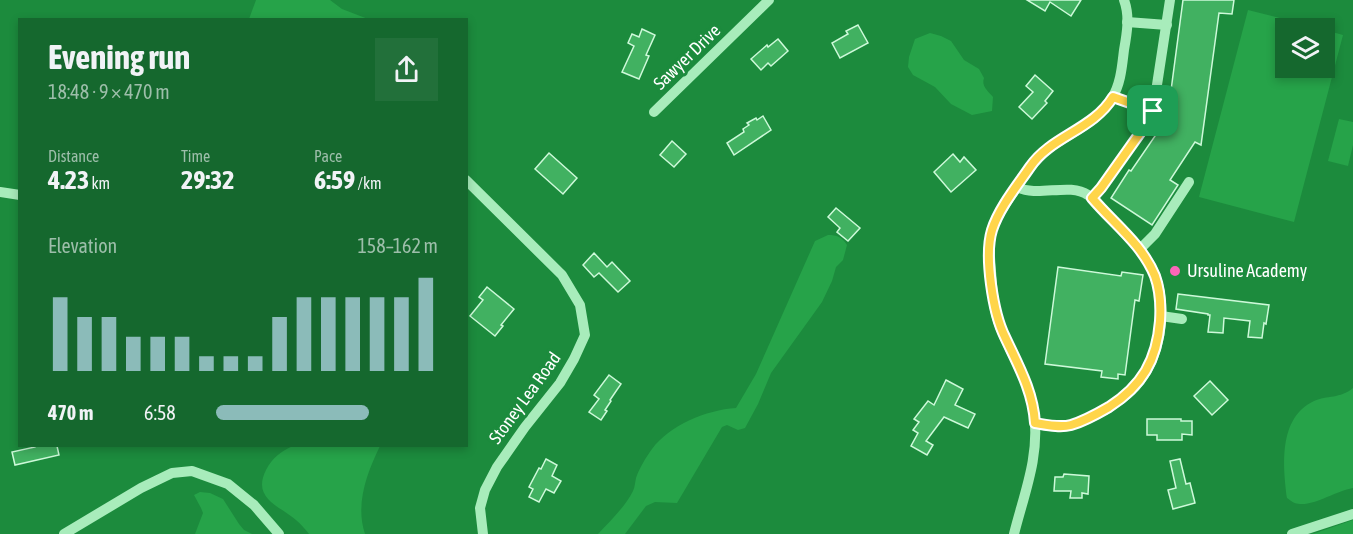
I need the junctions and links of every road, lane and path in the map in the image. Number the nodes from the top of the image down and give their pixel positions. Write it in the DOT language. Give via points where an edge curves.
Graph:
graph roads {
  1 [pos="769,0"];
  2 [pos="1124,0"];
  3 [pos="1170,0"];
  4 [pos="1127,22"];
  5 [pos="1167,25"];
  6 [pos="1113,97"];
  7 [pos="1153,111"];
  8 [pos="654,112"];
  9 [pos="468,182"];
  10 [pos="1189,182"];
  11 [pos="1017,187"];
  12 [pos="0,192"];
  13 [pos="18,195"];
  14 [pos="1092,198"];
  15 [pos="1140,249"];
  16 [pos="1161,316"];
  17 [pos="1182,319"];
  18 [pos="1035,423"];
  19 [pos="1353,514"];
  20 [pos="64,534"];
  21 [pos="279,534"];
  22 [pos="483,534"];
  23 [pos="1014,534"];
  24 [pos="1292,534"];
  1 -- 8 [label="street, Sawyer Drive"];
  2 -- 4 [label="street"];
  3 -- 5 [label="street"];
  4 -- 5 [label="street"];
  4 -- 6 [label="street" via="1121,75"];
  5 -- 7 [label="street"];
  6 -- 7 [label="street"];
  6 -- 11 [label="street" via="1096,118 1041,154"];
  7 -- 14 [label="street"];
  9 -- 22 [label="street, Stoney Lea Road" via="562,274 580,305 585,335 560,383 525,427 485,490 480,508"];
  10 -- 15 [label="street" via="1155,234"];
  11 -- 14 [label="street" via="1030,191 1080,191"];
  11 -- 18 [label="street" via="992,230 989,254 998,321 1028,387"];
  12 -- 13 [label="street"];
  14 -- 15 [label="street"];
  15 -- 16 [label="street" via="1158,285"];
  16 -- 17 [label="street"];
  16 -- 18 [label="street" via="1152,361 1124,397 1096,415 1070,425"];
  18 -- 23 [label="street" via="1034,464"];
  19 -- 24 [label="street"];
  20 -- 21 [label="street" via="172,472 192,471 228,484 254,504"];
}
